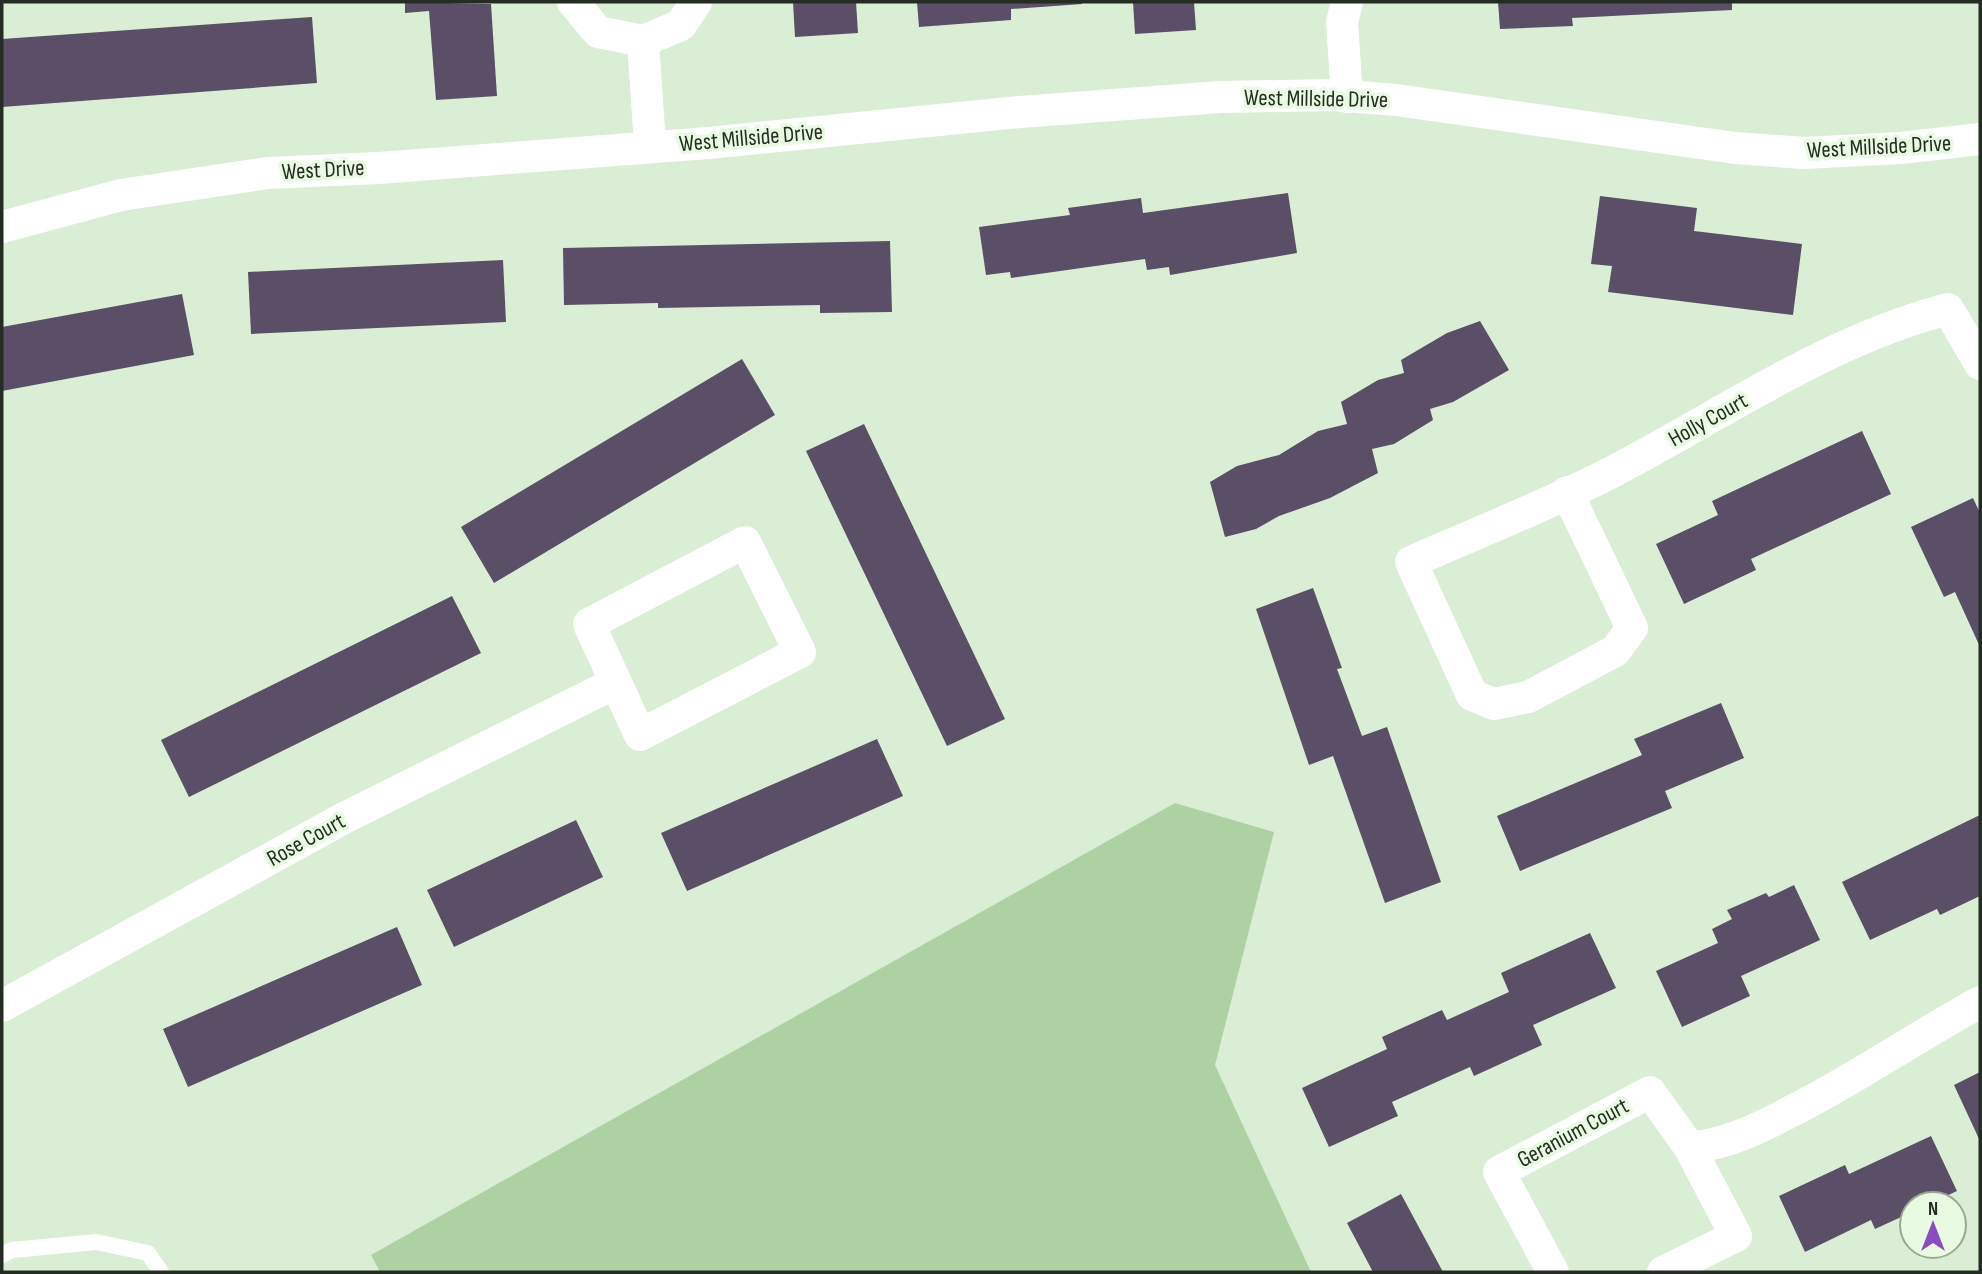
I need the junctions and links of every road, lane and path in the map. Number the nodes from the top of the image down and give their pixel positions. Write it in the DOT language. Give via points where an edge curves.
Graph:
graph roads {
  1 [pos="573,2"];
  2 [pos="696,2"];
  3 [pos="1348,3"];
  4 [pos="643,41"];
  5 [pos="1347,97"];
  6 [pos="1980,139"];
  7 [pos="650,145"];
  8 [pos="2,226"];
  9 [pos="1980,365"];
  10 [pos="1567,492"];
  11 [pos="615,683"];
  12 [pos="1980,1002"];
  13 [pos="2,1006"];
  14 [pos="1690,1148"];
  15 [pos="2,1255"];
  16 [pos="161,1272"];
  17 [pos="1553,1272"];
  18 [pos="1663,1272"];
  1 -- 4 [label="street" via="598,32"];
  2 -- 4 [label="street" via="681,26"];
  3 -- 5 [label="street" via="1342,22"];
  4 -- 7 [label="street"];
  5 -- 6 [label="street, West Millside Drive" via="1790,152 1837,153"];
  5 -- 7 [label="street, West Millside Drive" via="1283,95 1144,102"];
  7 -- 8 [label="street, West Drive" via="268,173 121,195"];
  9 -- 10 [label="street, Holly Court" via="1948,309 1901,321 1808,364"];
  10 -- 10 [label="street, Holly Court" via="1411,562 1472,695 1494,704 1528,697 1615,651 1632,628"];
  11 -- 11 [label="street" via="589,624 745,542 800,652 640,735"];
  11 -- 13 [label="street, Rose Court" via="344,818"];
  12 -- 14 [label="street" via="1764,1127 1716,1145"];
  14 -- 17 [label="street, Geranium Court" via="1650,1091 1499,1172"];
  14 -- 18 [label="street, Geranium Court" via="1736,1236"];
  15 -- 16 [label="lane" via="96,1242 148,1253"];
}
